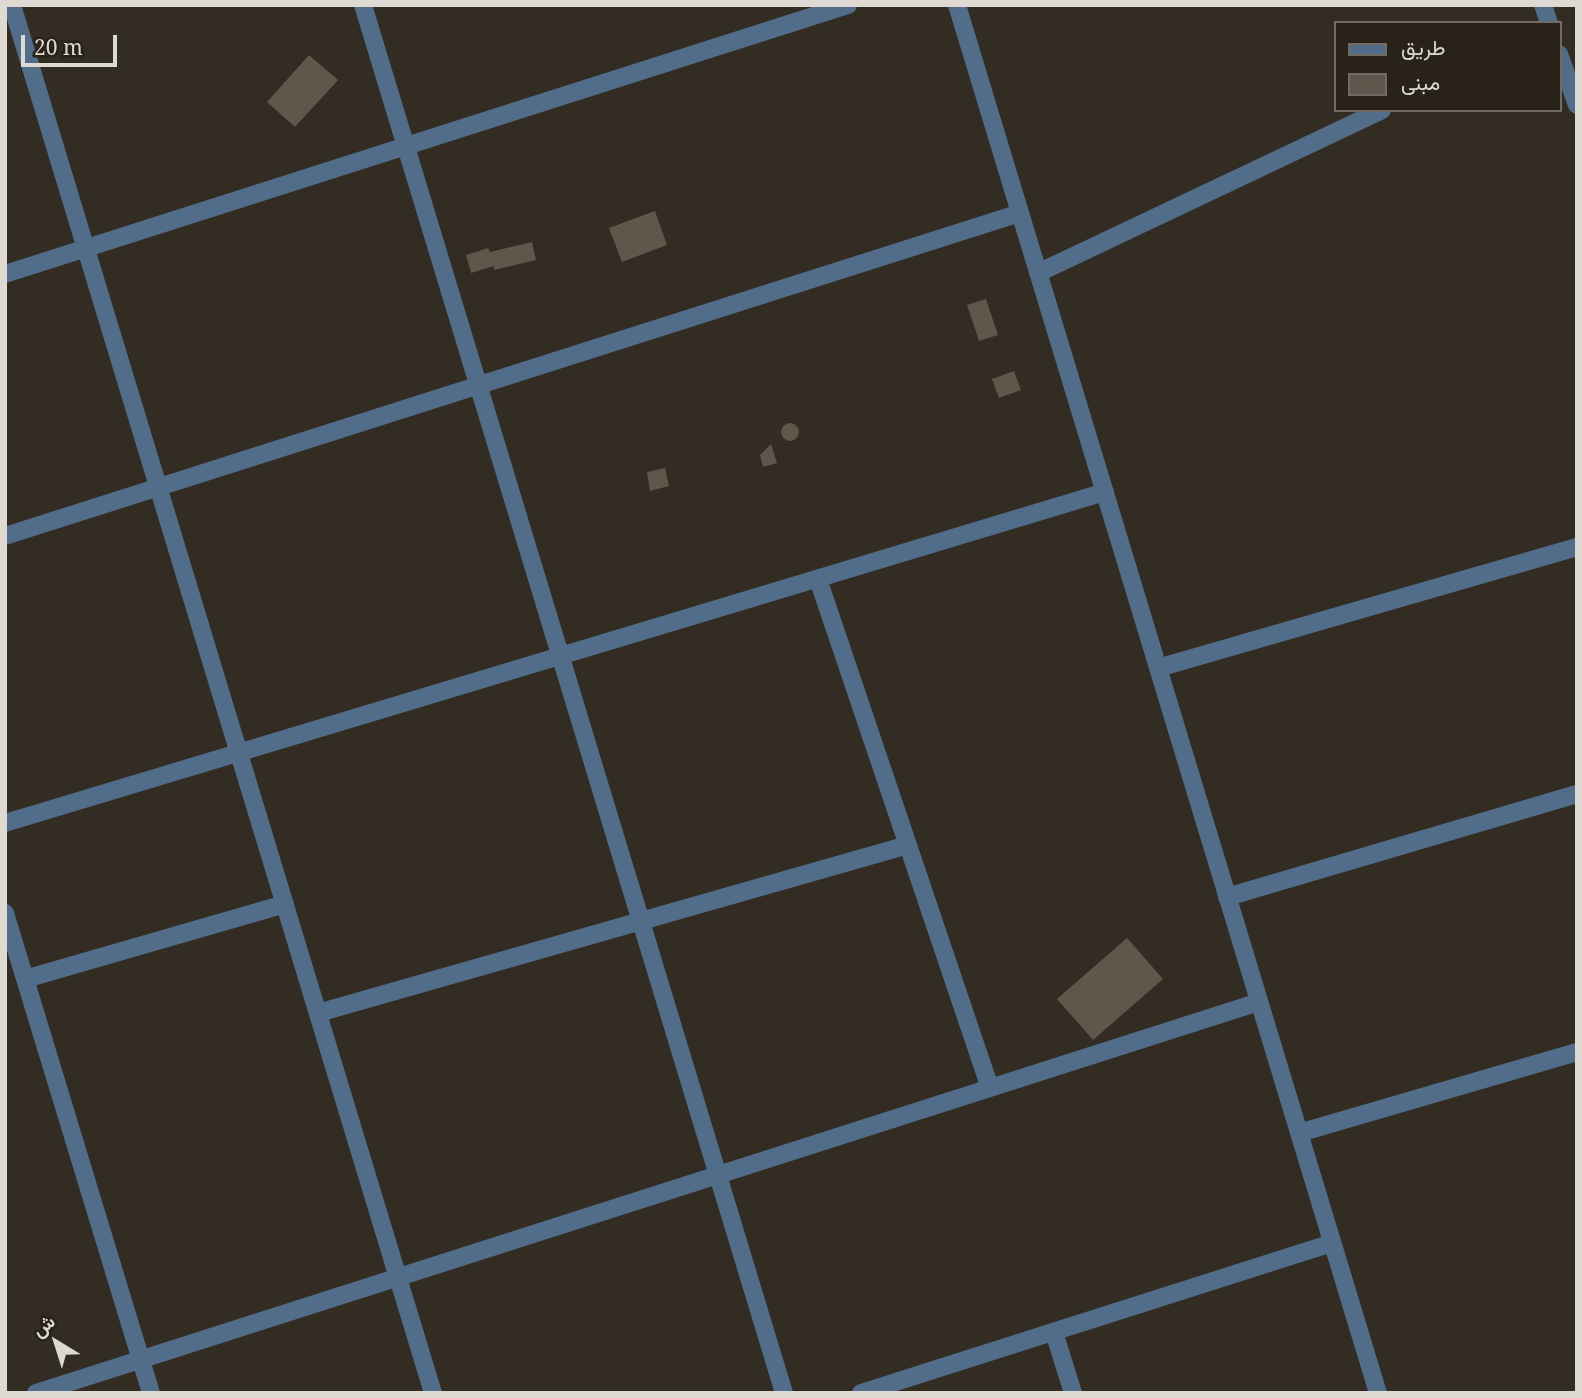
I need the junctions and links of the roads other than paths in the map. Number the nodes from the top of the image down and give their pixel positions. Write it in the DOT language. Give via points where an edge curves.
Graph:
graph roads {
  1 [pos="12,5"];
  2 [pos="363,5"];
  3 [pos="848,5"];
  4 [pos="957,5"];
  5 [pos="1561,60"];
  6 [pos="1577,105"];
  7 [pos="1378,112"];
  8 [pos="406,146"];
  9 [pos="1020,213"];
  10 [pos="86,248"];
  11 [pos="1038,273"];
  12 [pos="5,274"];
  13 [pos="479,385"];
  14 [pos="159,487"];
  15 [pos="1105,492"];
  16 [pos="5,536"];
  17 [pos="1577,547"];
  18 [pos="818,579"];
  19 [pos="561,656"];
  20 [pos="1158,668"];
  21 [pos="239,753"];
  22 [pos="1577,794"];
  23 [pos="5,823"];
  24 [pos="908,845"];
  25 [pos="1227,897"];
  26 [pos="285,904"];
  27 [pos="5,913"];
  28 [pos="641,920"];
  29 [pos="25,979"];
  30 [pos="1259,1002"];
  31 [pos="318,1013"];
  32 [pos="1577,1052"];
  33 [pos="990,1088"];
  34 [pos="1299,1133"];
  35 [pos="719,1175"];
  36 [pos="1332,1243"];
  37 [pos="398,1277"];
  38 [pos="1054,1332"];
  39 [pos="141,1359"];
  40 [pos="36,1393"];
  41 [pos="151,1393"];
  42 [pos="433,1393"];
  43 [pos="784,1393"];
  44 [pos="861,1393"];
  45 [pos="1073,1393"];
  46 [pos="1378,1393"];
  1 -- 10 [label="street"];
  2 -- 8 [label="street"];
  3 -- 8 [label="street"];
  4 -- 9 [label="street"];
  5 -- 6 [label="street"];
  7 -- 11 [label="street"];
  8 -- 10 [label="street"];
  8 -- 13 [label="street"];
  9 -- 11 [label="street"];
  9 -- 13 [label="street"];
  10 -- 12 [label="street"];
  10 -- 14 [label="street"];
  11 -- 15 [label="street"];
  13 -- 14 [label="street"];
  13 -- 19 [label="street"];
  14 -- 16 [label="street"];
  14 -- 21 [label="street"];
  15 -- 18 [label="street"];
  15 -- 20 [label="street"];
  17 -- 20 [label="street"];
  18 -- 19 [label="street"];
  18 -- 24 [label="street"];
  19 -- 21 [label="street"];
  19 -- 28 [label="street"];
  20 -- 25 [label="street"];
  21 -- 23 [label="street"];
  21 -- 26 [label="street"];
  22 -- 25 [label="street"];
  24 -- 28 [label="street"];
  24 -- 33 [label="street"];
  25 -- 30 [label="street"];
  26 -- 29 [label="street"];
  26 -- 31 [label="street"];
  27 -- 29 [label="street"];
  28 -- 31 [label="street"];
  28 -- 35 [label="street"];
  29 -- 39 [label="street"];
  30 -- 33 [label="street"];
  30 -- 34 [label="street"];
  31 -- 37 [label="street"];
  32 -- 34 [label="street"];
  33 -- 35 [label="street"];
  34 -- 36 [label="street"];
  35 -- 37 [label="street"];
  35 -- 43 [label="street"];
  36 -- 38 [label="street"];
  36 -- 46 [label="street"];
  37 -- 39 [label="street"];
  37 -- 42 [label="street"];
  38 -- 44 [label="street"];
  38 -- 45 [label="street"];
  39 -- 40 [label="street"];
  39 -- 41 [label="street"];
}
